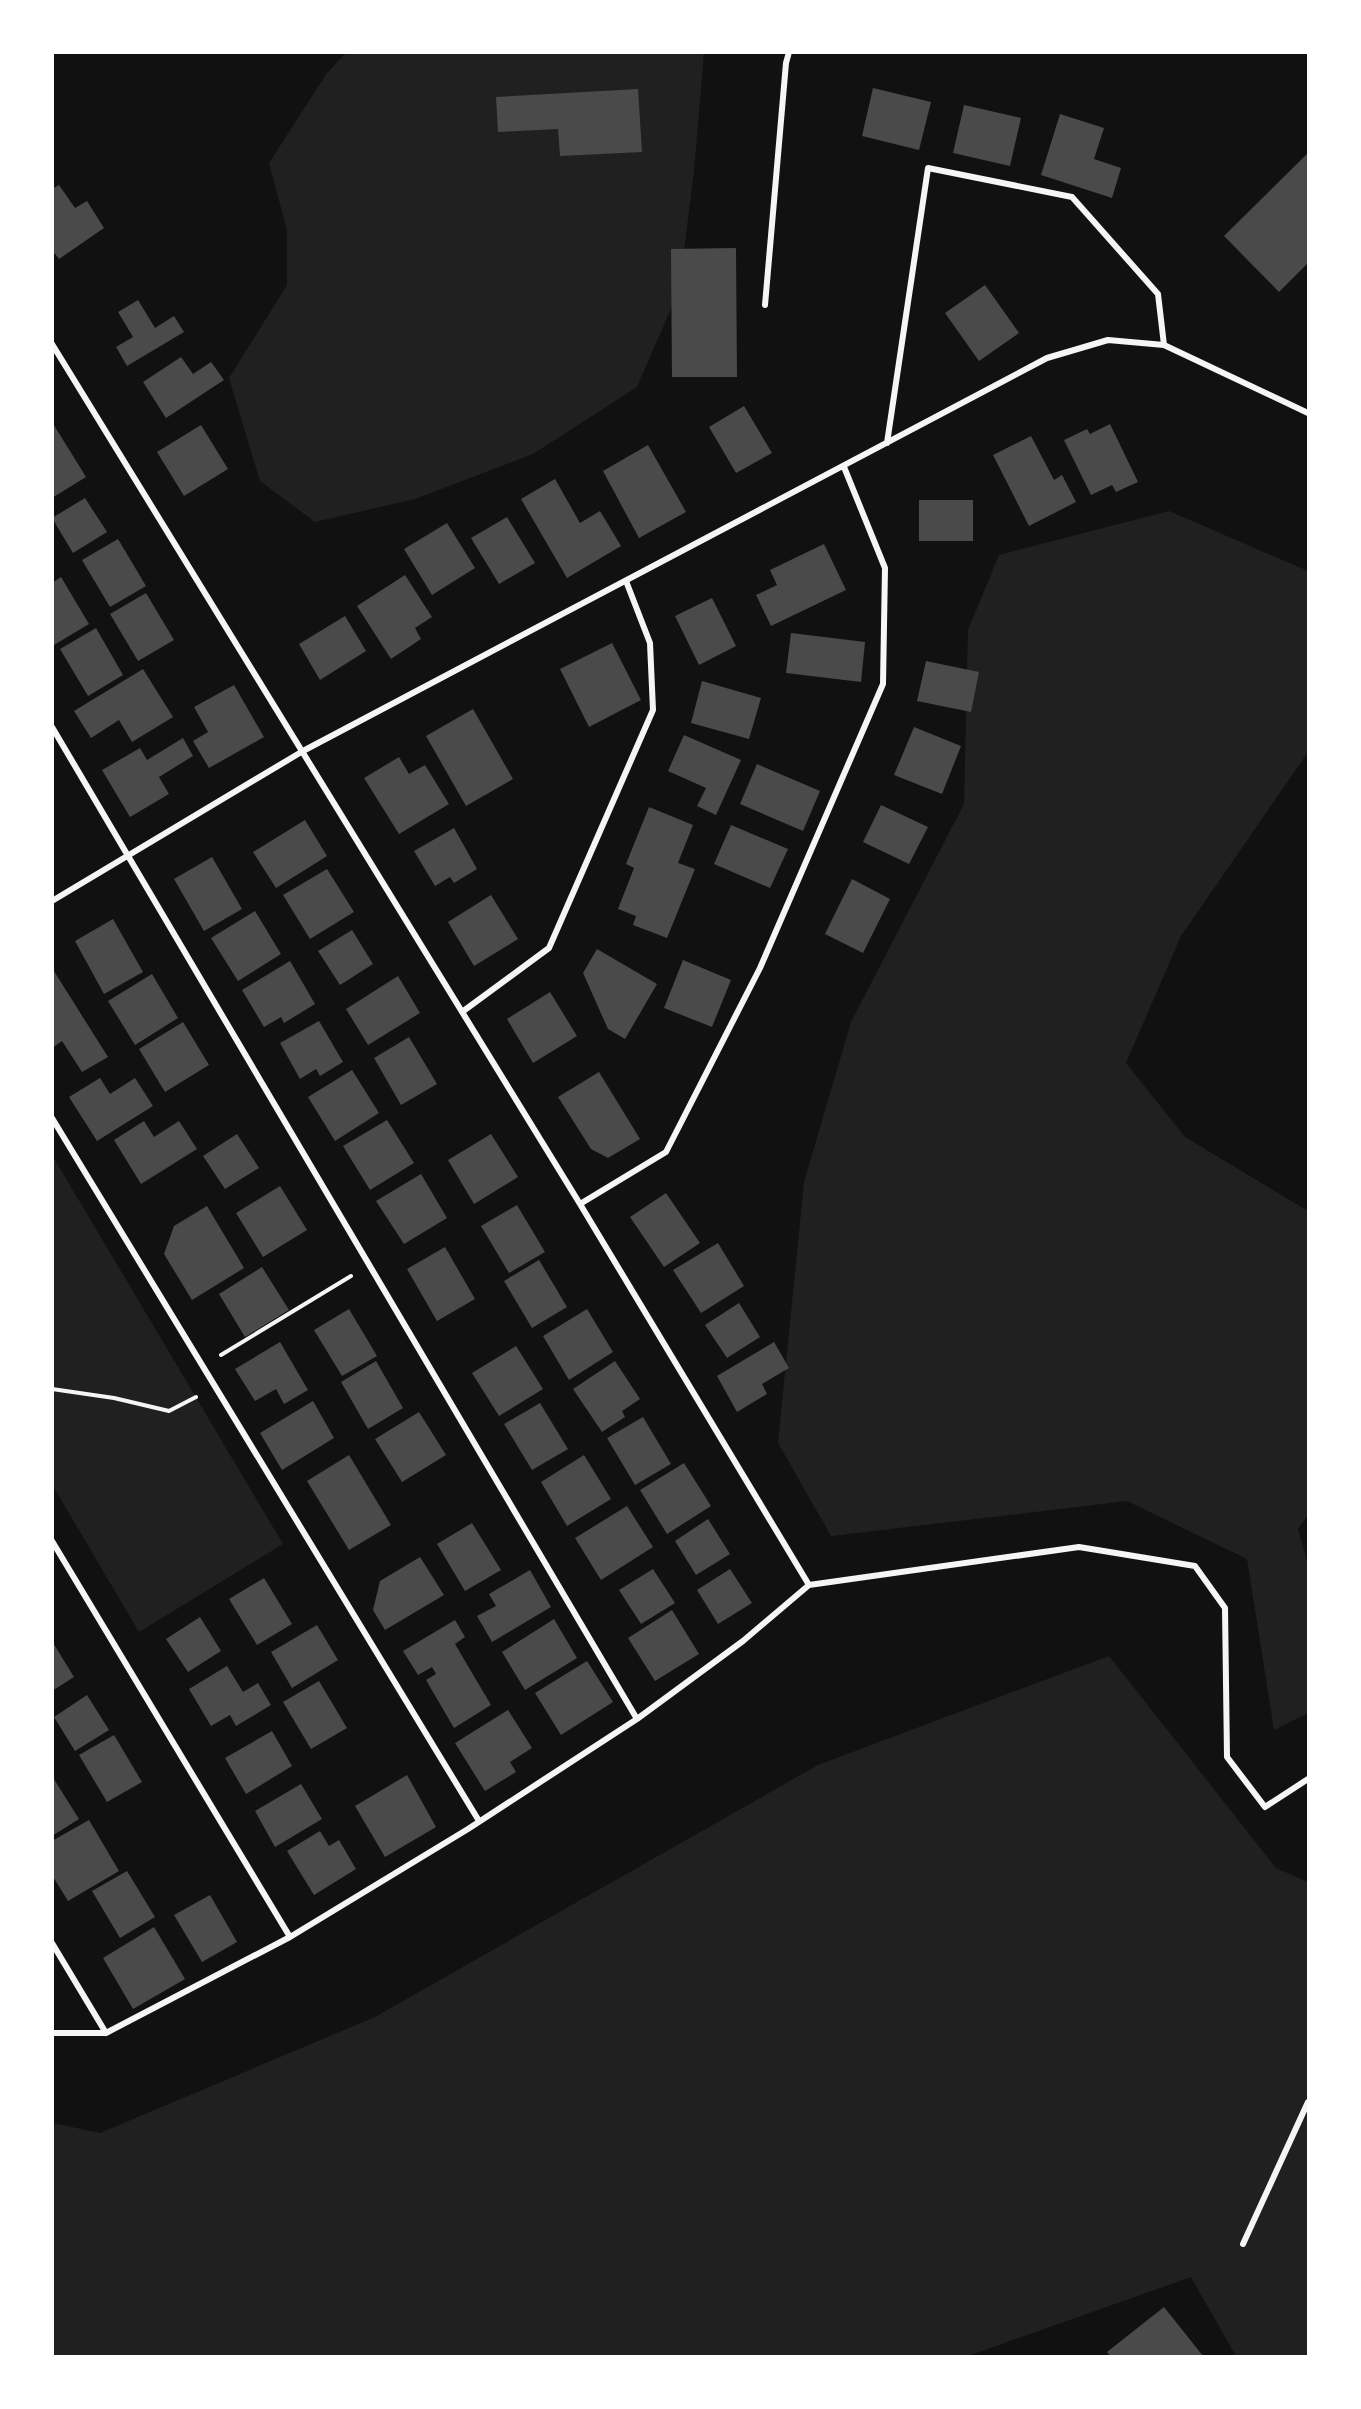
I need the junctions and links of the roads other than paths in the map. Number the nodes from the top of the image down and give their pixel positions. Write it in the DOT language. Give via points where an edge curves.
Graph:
graph roads {
  1 [pos="789,52"];
  2 [pos="765,305"];
  3 [pos="52,344"];
  4 [pos="1164,345"];
  5 [pos="1308,414"];
  6 [pos="887,443"];
  7 [pos="844,467"];
  8 [pos="626,581"];
  9 [pos="52,727"];
  10 [pos="303,752"];
  11 [pos="129,855"];
  12 [pos="52,901"];
  13 [pos="462,1012"];
  14 [pos="52,1118"];
  15 [pos="580,1204"];
  16 [pos="52,1541"];
  17 [pos="809,1585"];
  18 [pos="637,1719"];
  19 [pos="1308,1779"];
  20 [pos="479,1821"];
  21 [pos="290,1937"];
  22 [pos="52,1943"];
  23 [pos="106,2032"];
  24 [pos="52,2033"];
  25 [pos="1308,2102"];
  26 [pos="1243,2244"];
  1 -- 2 [label="street"];
  3 -- 10 [label="street"];
  4 -- 5 [label="street"];
  4 -- 6 [label="street" via="1108,340 1047,358"];
  4 -- 6 [label="street" via="1158,294 1072,197 928,168"];
  6 -- 7 [label="street"];
  7 -- 8 [label="street"];
  7 -- 15 [label="street" via="885,568 883,684 760,968 666,1152"];
  8 -- 10 [label="street"];
  8 -- 13 [label="street" via="650,643 653,710 549,948"];
  9 -- 11 [label="street"];
  10 -- 11 [label="street"];
  10 -- 13 [label="street"];
  11 -- 12 [label="street"];
  11 -- 18 [label="street"];
  13 -- 15 [label="street"];
  14 -- 20 [label="street"];
  15 -- 17 [label="street"];
  16 -- 21 [label="street"];
  17 -- 18 [label="street" via="743,1641"];
  17 -- 19 [label="street" via="1079,1547 1195,1566 1225,1608 1227,1757 1265,1807"];
  18 -- 20 [label="street"];
  20 -- 21 [label="street"];
  21 -- 23 [label="street"];
  22 -- 23 [label="street"];
  23 -- 24 [label="street"];
  25 -- 26 [label="street"];
}
